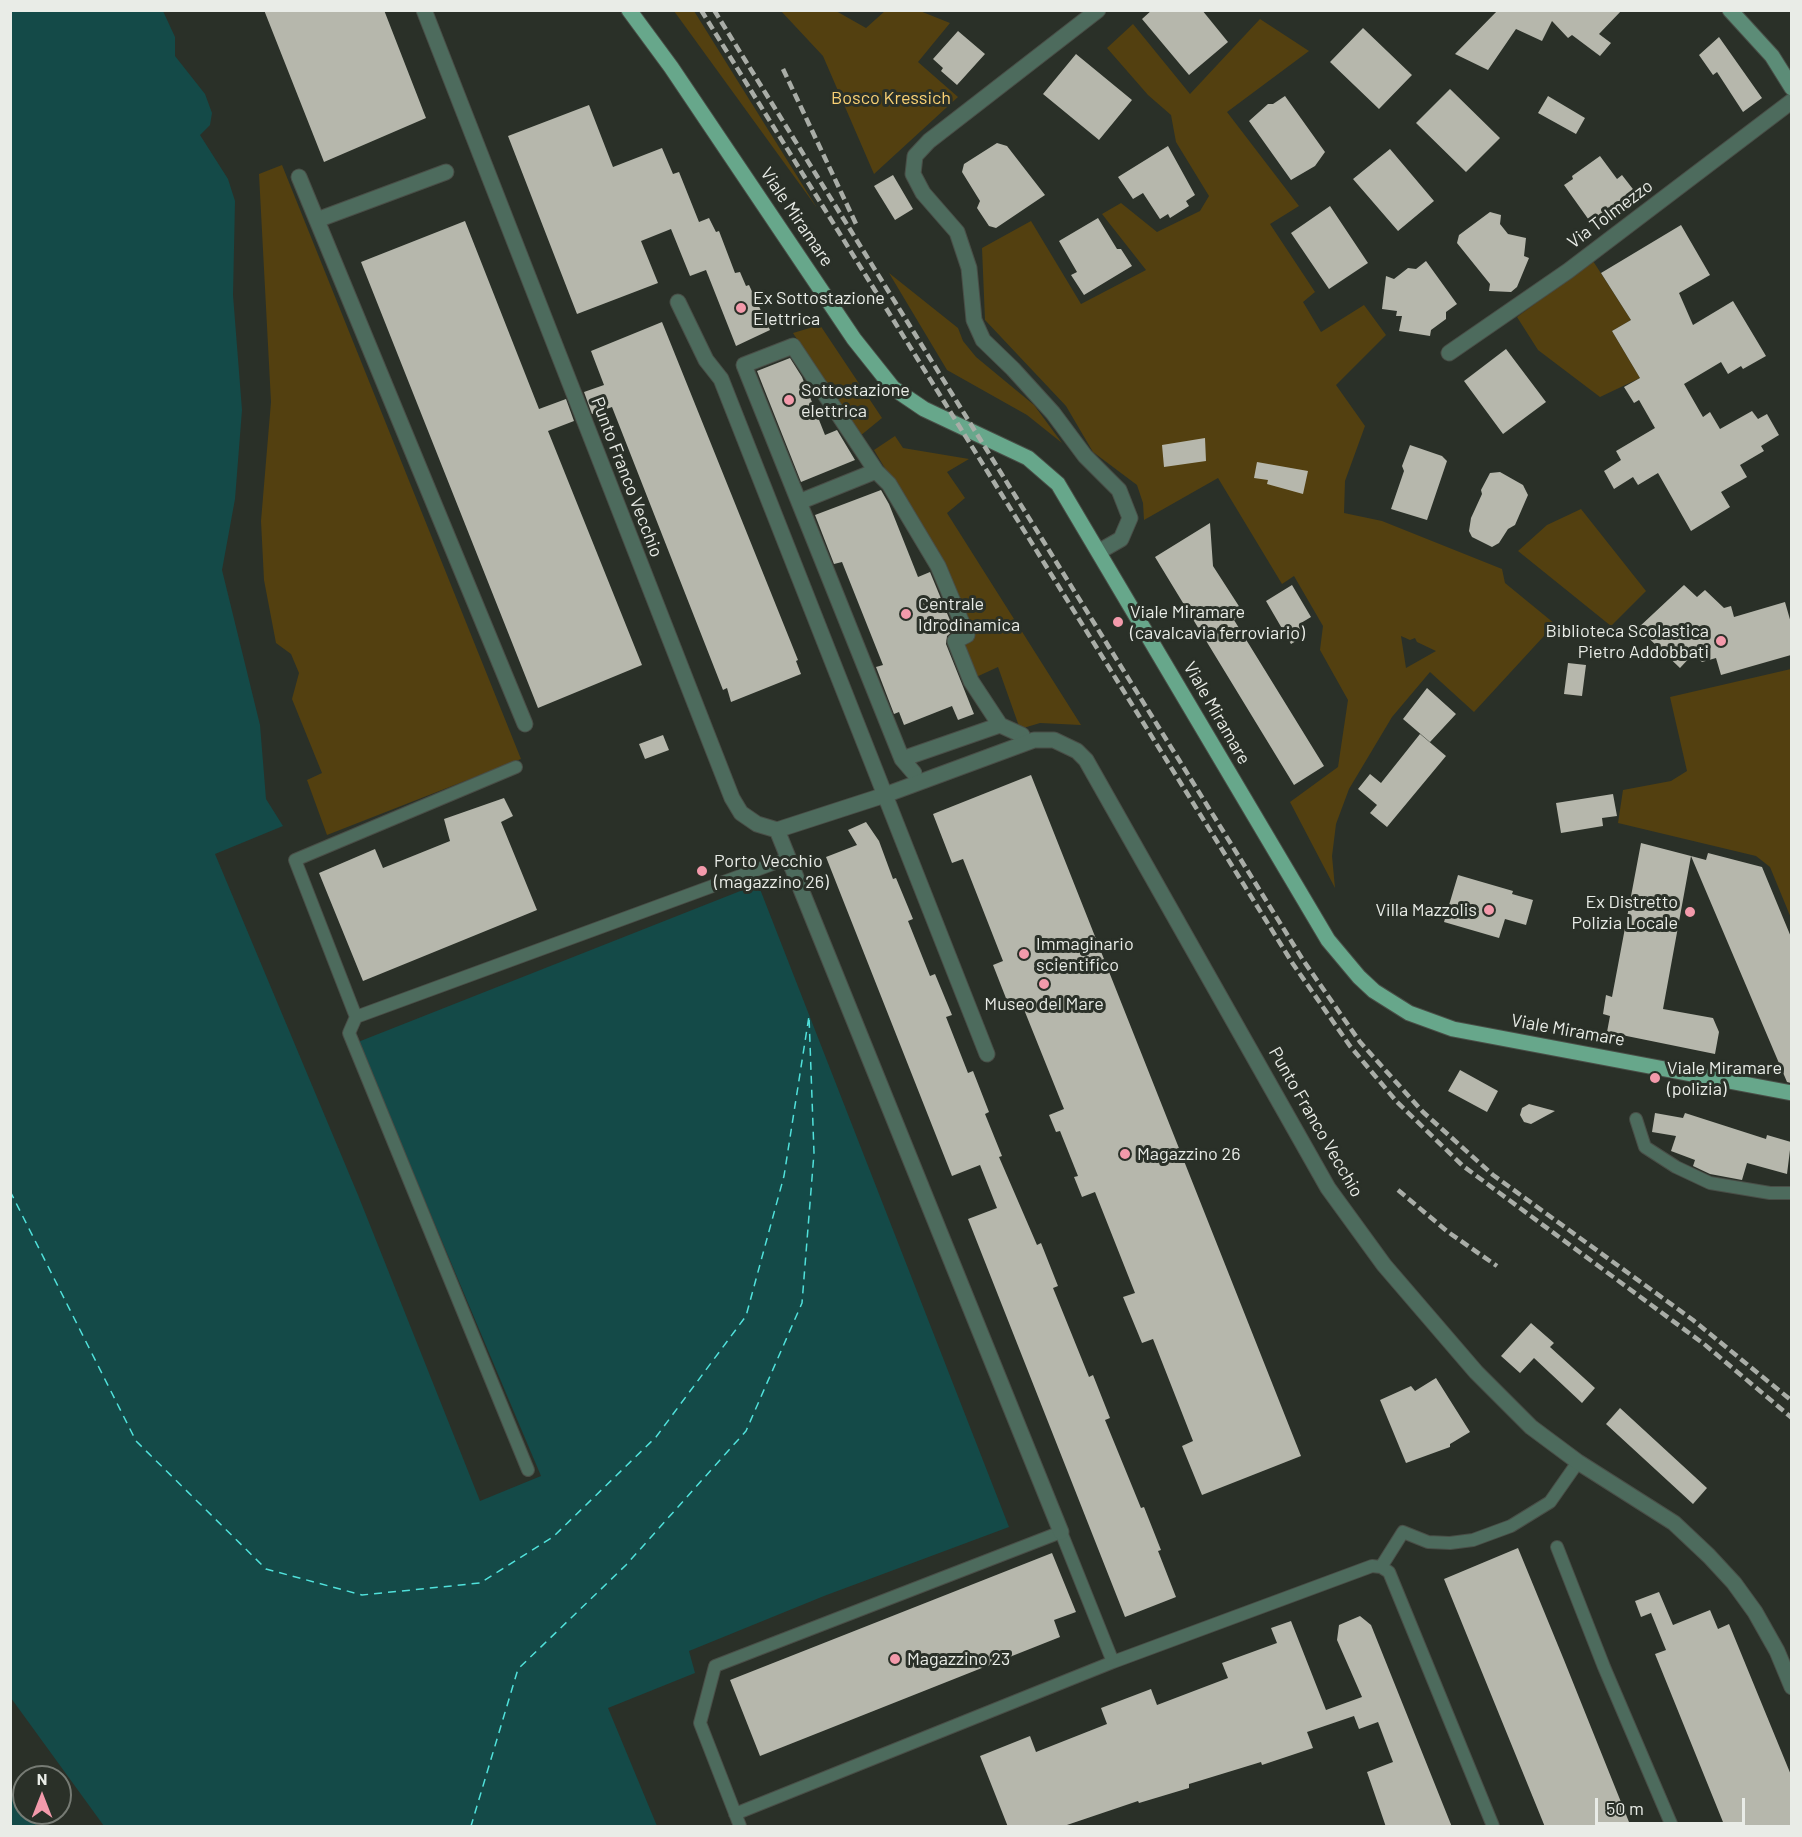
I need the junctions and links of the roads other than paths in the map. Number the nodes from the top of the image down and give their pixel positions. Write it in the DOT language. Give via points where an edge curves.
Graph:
graph roads {
  1 [pos="424,10"];
  2 [pos="629,10"];
  3 [pos="1098,10"];
  4 [pos="1730,10"];
  5 [pos="1791,88"];
  6 [pos="1791,101"];
  7 [pos="446,172"];
  8 [pos="299,177"];
  9 [pos="317,220"];
  10 [pos="678,302"];
  11 [pos="1449,353"];
  12 [pos="876,471"];
  13 [pos="799,502"];
  14 [pos="1100,551"];
  15 [pos="525,724"];
  16 [pos="1000,725"];
  17 [pos="1022,735"];
  18 [pos="902,759"];
  19 [pos="516,768"];
  20 [pos="914,773"];
  21 [pos="885,795"];
  22 [pos="777,830"];
  23 [pos="789,858"];
  24 [pos="356,1017"];
  25 [pos="987,1054"];
  26 [pos="1791,1093"];
  27 [pos="1636,1119"];
  28 [pos="1791,1193"];
  29 [pos="1578,1462"];
  30 [pos="528,1470"];
  31 [pos="1061,1532"];
  32 [pos="1557,1547"];
  33 [pos="1381,1567"];
  34 [pos="1113,1662"];
  35 [pos="1791,1687"];
  36 [pos="735,1814"];
  37 [pos="740,1827"];
  38 [pos="1493,1827"];
  39 [pos="1672,1827"];
  1 -- 22 [label="street, Punto Franco Vecchio" via="732,798 749,819"];
  2 -- 14 [label="main road, Viale Miramare" via="887,382 924,409 1012,449 1043,470 1073,506"];
  3 -- 14 [label="street" via="929,141 915,156 913,174 923,193 957,232 969,267 974,320 983,340 1119,490 1130,518 1121,538"];
  4 -- 5 [label="main road" via="1772,56"];
  6 -- 11 [label="street, Via Tolmezzo" via="1568,271"];
  7 -- 9 [label="street"];
  8 -- 9 [label="street"];
  9 -- 15 [label="street"];
  10 -- 21 [label="street" via="706,360 721,379"];
  12 -- 13 [label="street"];
  12 -- 13 [label="street" via="864,445 793,346 744,365"];
  12 -- 16 [label="street" via="938,566 967,635 955,641 971,681"];
  13 -- 18 [label="street"];
  14 -- 26 [label="main road, Viale Miramare" via="1328,940 1374,991 1409,1013 1453,1029"];
  16 -- 17 [label="street"];
  16 -- 18 [label="street"];
  18 -- 20 [label="street"];
  19 -- 24 [label="lane" via="295,860"];
  21 -- 22 [label="street, Punto Franco Vecchio"];
  21 -- 25 [label="street"];
  21 -- 29 [label="street, Punto Franco Vecchio" via="1034,740 1054,740 1077,751 1086,760 1328,1188 1384,1265 1476,1372 1531,1427"];
  22 -- 23 [label="street"];
  23 -- 24 [label="lane"];
  23 -- 31 [label="street"];
  24 -- 30 [label="lane" via="349,1033"];
  27 -- 28 [label="lane" via="1645,1147 1676,1167 1710,1183"];
  29 -- 33 [label="lane" via="1550,1502 1511,1526 1473,1540 1450,1542 1428,1542 1403,1533"];
  29 -- 35 [label="street, Punto Franco Vecchio" via="1674,1523 1709,1556 1755,1612"];
  31 -- 34 [label="lane"];
  31 -- 36 [label="lane" via="715,1666 700,1723"];
  32 -- 39 [label="lane"];
  33 -- 34 [label="lane" via="1372,1566"];
  33 -- 38 [label="lane" via="1389,1572"];
  34 -- 36 [label="lane"];
  36 -- 37 [label="lane"];
}
